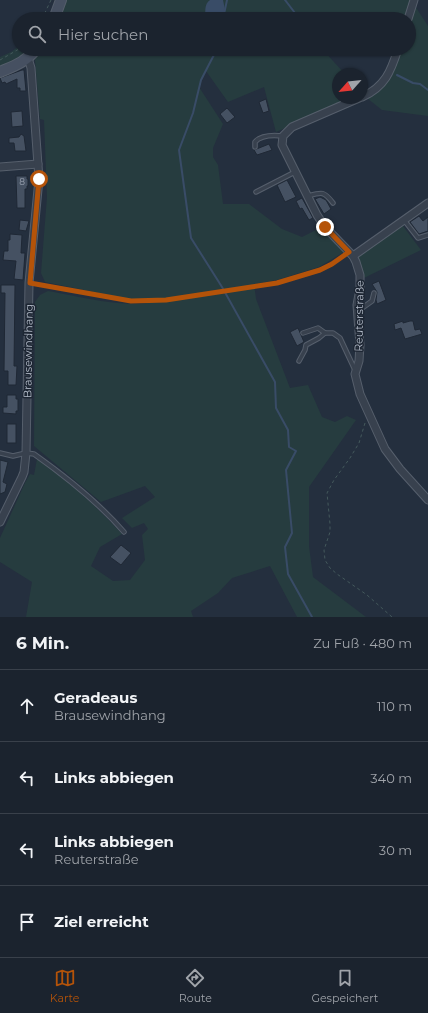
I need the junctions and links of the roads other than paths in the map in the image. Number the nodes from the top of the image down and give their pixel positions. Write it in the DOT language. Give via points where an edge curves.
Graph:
graph roads {
  1 [pos="62,0"];
  2 [pos="414,0"];
  3 [pos="57,12"];
  4 [pos="410,12"];
  5 [pos="396,56"];
  6 [pos="28,58"];
  7 [pos="0,72"];
  8 [pos="368,95"];
  9 [pos="345,104"];
  10 [pos="283,136"];
  11 [pos="256,147"];
  12 [pos="38,164"];
  13 [pos="0,167"];
  14 [pos="295,172"];
  15 [pos="256,192"];
  16 [pos="307,197"];
  17 [pos="333,203"];
  18 [pos="428,203"];
  19 [pos="404,220"];
  20 [pos="428,235"];
  21 [pos="351,254"];
  22 [pos="374,293"];
  23 [pos="357,311"];
  24 [pos="303,333"];
  25 [pos="325,333"];
  26 [pos="299,361"];
  27 [pos="355,370"];
  28 [pos="0,453"];
  29 [pos="26,453"];
  30 [pos="428,500"];
  31 [pos="0,522"];
  32 [pos="124,532"];
  1 -- 3 [label="street"];
  2 -- 4 [label="street"];
  5 -- 8 [label="street" via="385,79"];
  6 -- 7 [label="street"];
  6 -- 12 [label="street, Brausewindhang" via="31,68"];
  9 -- 10 [label="street" via="292,127"];
  10 -- 11 [label="lane" via="257,139"];
  10 -- 14 [label="street, Reuterstraße" via="282,145"];
  12 -- 13 [label="street"];
  12 -- 29 [label="street, Brausewindhang" via="38,195 30,283"];
  14 -- 15 [label="lane"];
  14 -- 16 [label="street, Reuterstraße"];
  16 -- 17 [label="lane" via="322,192"];
  16 -- 21 [label="street, Reuterstraße" via="325,227"];
  18 -- 19 [label="street"];
  19 -- 20 [label="lane" via="418,238"];
  19 -- 21 [label="street"];
  21 -- 23 [label="street, Reuterstraße" via="360,275"];
  22 -- 23 [label="lane" via="372,301"];
  23 -- 27 [label="street, Reuterstraße" via="360,345 359,361"];
  24 -- 25 [label="lane" via="318,328"];
  25 -- 26 [label="lane" via="306,345"];
  25 -- 27 [label="lane" via="333,333 340,338"];
  27 -- 30 [label="street, Reuterstraße" via="356,382 382,443 392,460"];
  28 -- 29 [label="lane" via="13,456"];
  29 -- 31 [label="street, Brausewindhang" via="22,478"];
  29 -- 32 [label="lane" via="40,458 75,486"];
}
